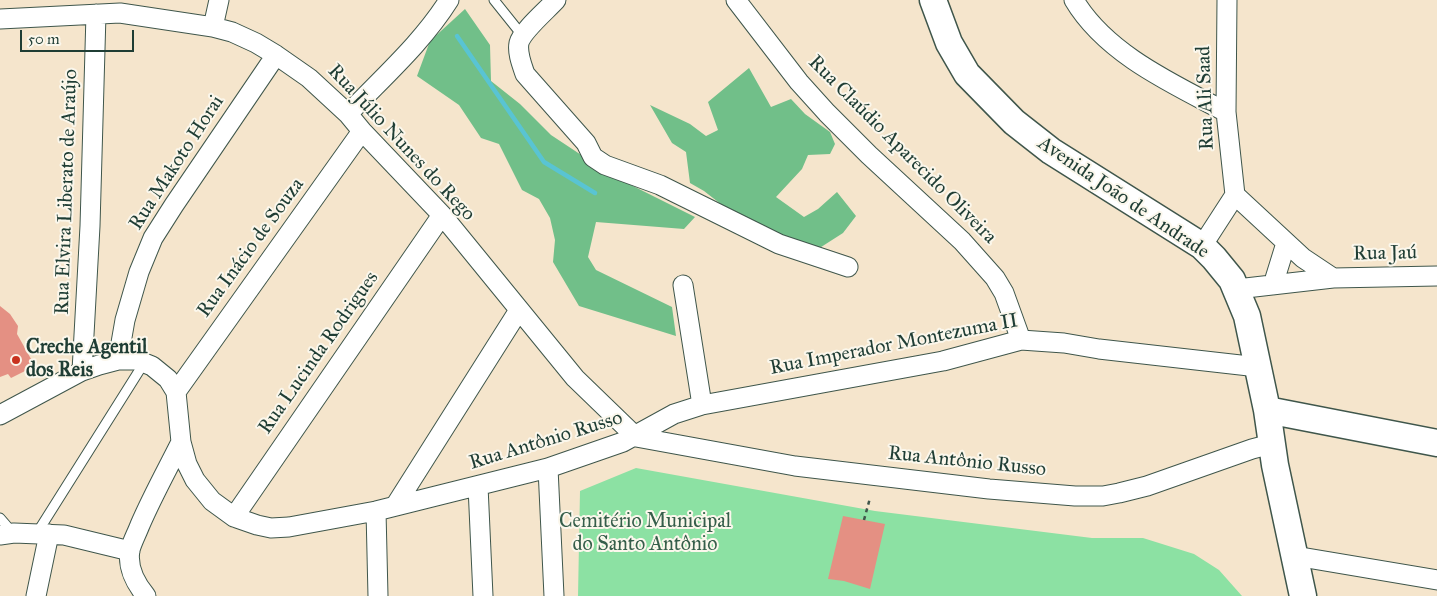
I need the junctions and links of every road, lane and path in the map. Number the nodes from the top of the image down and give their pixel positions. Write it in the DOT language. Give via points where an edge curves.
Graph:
graph roads {
  1 [pos="219,0"];
  2 [pos="449,0"];
  3 [pos="494,0"];
  4 [pos="556,0"];
  5 [pos="736,0"];
  6 [pos="933,0"];
  7 [pos="1074,0"];
  8 [pos="1227,0"];
  9 [pos="122,6"];
  10 [pos="96,14"];
  11 [pos="0,19"];
  12 [pos="213,27"];
  13 [pos="522,35"];
  14 [pos="276,55"];
  15 [pos="1226,112"];
  16 [pos="348,114"];
  17 [pos="362,131"];
  18 [pos="1235,195"];
  19 [pos="442,215"];
  20 [pos="1286,243"];
  21 [pos="1202,246"];
  22 [pos="848,267"];
  23 [pos="1437,276"];
  24 [pos="1333,278"];
  25 [pos="683,284"];
  26 [pos="1273,284"];
  27 [pos="1237,289"];
  28 [pos="519,310"];
  29 [pos="1021,340"];
  30 [pos="118,360"];
  31 [pos="144,363"];
  32 [pos="1258,367"];
  33 [pos="82,371"];
  34 [pos="176,392"];
  35 [pos="702,405"];
  36 [pos="1267,410"];
  37 [pos="0,415"];
  38 [pos="636,436"];
  39 [pos="181,442"];
  40 [pos="1437,443"];
  41 [pos="1271,444"];
  42 [pos="548,468"];
  43 [pos="478,486"];
  44 [pos="870,498"];
  45 [pos="395,506"];
  46 [pos="376,511"];
  47 [pos="234,517"];
  48 [pos="0,518"];
  49 [pos="864,520"];
  50 [pos="7,534"];
  51 [pos="43,534"];
  52 [pos="130,551"];
  53 [pos="1295,556"];
  54 [pos="1437,580"];
  55 [pos="36,596"];
  56 [pos="146,596"];
  57 [pos="378,596"];
  58 [pos="483,596"];
  59 [pos="554,596"];
  60 [pos="1303,596"];
  1 -- 12 [label="street"];
  2 -- 16 [label="street" via="430,26"];
  3 -- 13 [label="lane"];
  4 -- 13 [label="street"];
  5 -- 29 [label="street, Rua Claúdio Aparecido Oliveira" via="827,113 986,267 1004,293"];
  6 -- 21 [label="main road, Avenida João de Andrade" via="949,43 967,74 1014,122 1051,152"];
  7 -- 15 [label="street" via="1094,26 1120,50 1163,79"];
  8 -- 15 [label="street, Rua Ali Saad"];
  9 -- 10 [label="street, Rua Júlio Nunes do Rego"];
  9 -- 12 [label="street, Rua Júlio Nunes do Rego"];
  10 -- 11 [label="street, Rua Júlio Nunes do Rego"];
  10 -- 33 [label="street, Rua Elvira Liberato de Araújo"];
  12 -- 14 [label="street, Rua Júlio Nunes do Rego" via="232,32"];
  13 -- 22 [label="street" via="519,44 525,74 586,143 593,157 605,165 660,185 779,244"];
  14 -- 16 [label="street, Rua Júlio Nunes do Rego" via="309,78"];
  14 -- 30 [label="street, Rua Makoto Horai" via="153,238 138,272"];
  15 -- 18 [label="street, Rua Ali Saad"];
  16 -- 17 [label="street, Rua Júlio Nunes do Rego"];
  17 -- 19 [label="street, Rua Júlio Nunes do Rego"];
  17 -- 34 [label="street, Rua Inácio de Souza"];
  18 -- 20 [label="street, Rua Jaú"];
  18 -- 21 [label="street"];
  19 -- 28 [label="street, Rua Júlio Nunes do Rego"];
  19 -- 47 [label="street, Rua Lucinda Rodrigues"];
  20 -- 24 [label="street, Rua Jaú"];
  20 -- 26 [label="street"];
  21 -- 27 [label="main road, Avenida João de Andrade" via="1225,270"];
  23 -- 24 [label="street, Rua Jaú"];
  24 -- 26 [label="street, Rua Jaú"];
  25 -- 35 [label="street"];
  26 -- 27 [label="street, Rua Jaú"];
  27 -- 32 [label="main road, Avenida João de Andrade" via="1247,316"];
  28 -- 38 [label="street, Rua Júlio Nunes do Rego" via="575,378"];
  28 -- 45 [label="street"];
  29 -- 32 [label="street, Rua Imperador Montezuma II"];
  29 -- 35 [label="street, Rua Imperador Montezuma II" via="944,361"];
  30 -- 31 [label="street"];
  30 -- 33 [label="street"];
  31 -- 34 [label="street" via="168,379"];
  31 -- 51 [label="lane"];
  32 -- 36 [label="main road, Avenida João de Andrade"];
  33 -- 37 [label="street"];
  34 -- 39 [label="street, Rua Antônio Russo"];
  35 -- 38 [label="street, Rua Imperador Montezuma II" via="674,414"];
  36 -- 40 [label="main road"];
  36 -- 41 [label="main road, Avenida João de Andrade"];
  38 -- 41 [label="street, Rua Antônio Russo" via="795,466 1075,496 1103,496 1147,486"];
  38 -- 42 [label="street, Rua Antônio Russo"];
  39 -- 47 [label="street, Rua Antônio Russo" via="195,480 212,501"];
  39 -- 52 [label="street"];
  41 -- 53 [label="main road, Avenida João de Andrade"];
  42 -- 43 [label="street, Rua Antônio Russo"];
  42 -- 59 [label="street"];
  43 -- 45 [label="street, Rua Antônio Russo"];
  43 -- 58 [label="street"];
  44 -- 49 [label="path"];
  45 -- 46 [label="street, Rua Antônio Russo"];
  46 -- 47 [label="street, Rua Antônio Russo" via="289,528 271,528"];
  46 -- 57 [label="street"];
  48 -- 50 [label="lane"];
  50 -- 51 [label="street"];
  51 -- 52 [label="street" via="72,536"];
  51 -- 55 [label="street"];
  52 -- 56 [label="street" via="134,576"];
  53 -- 54 [label="street"];
  53 -- 60 [label="main road, Avenida João de Andrade"];
}
